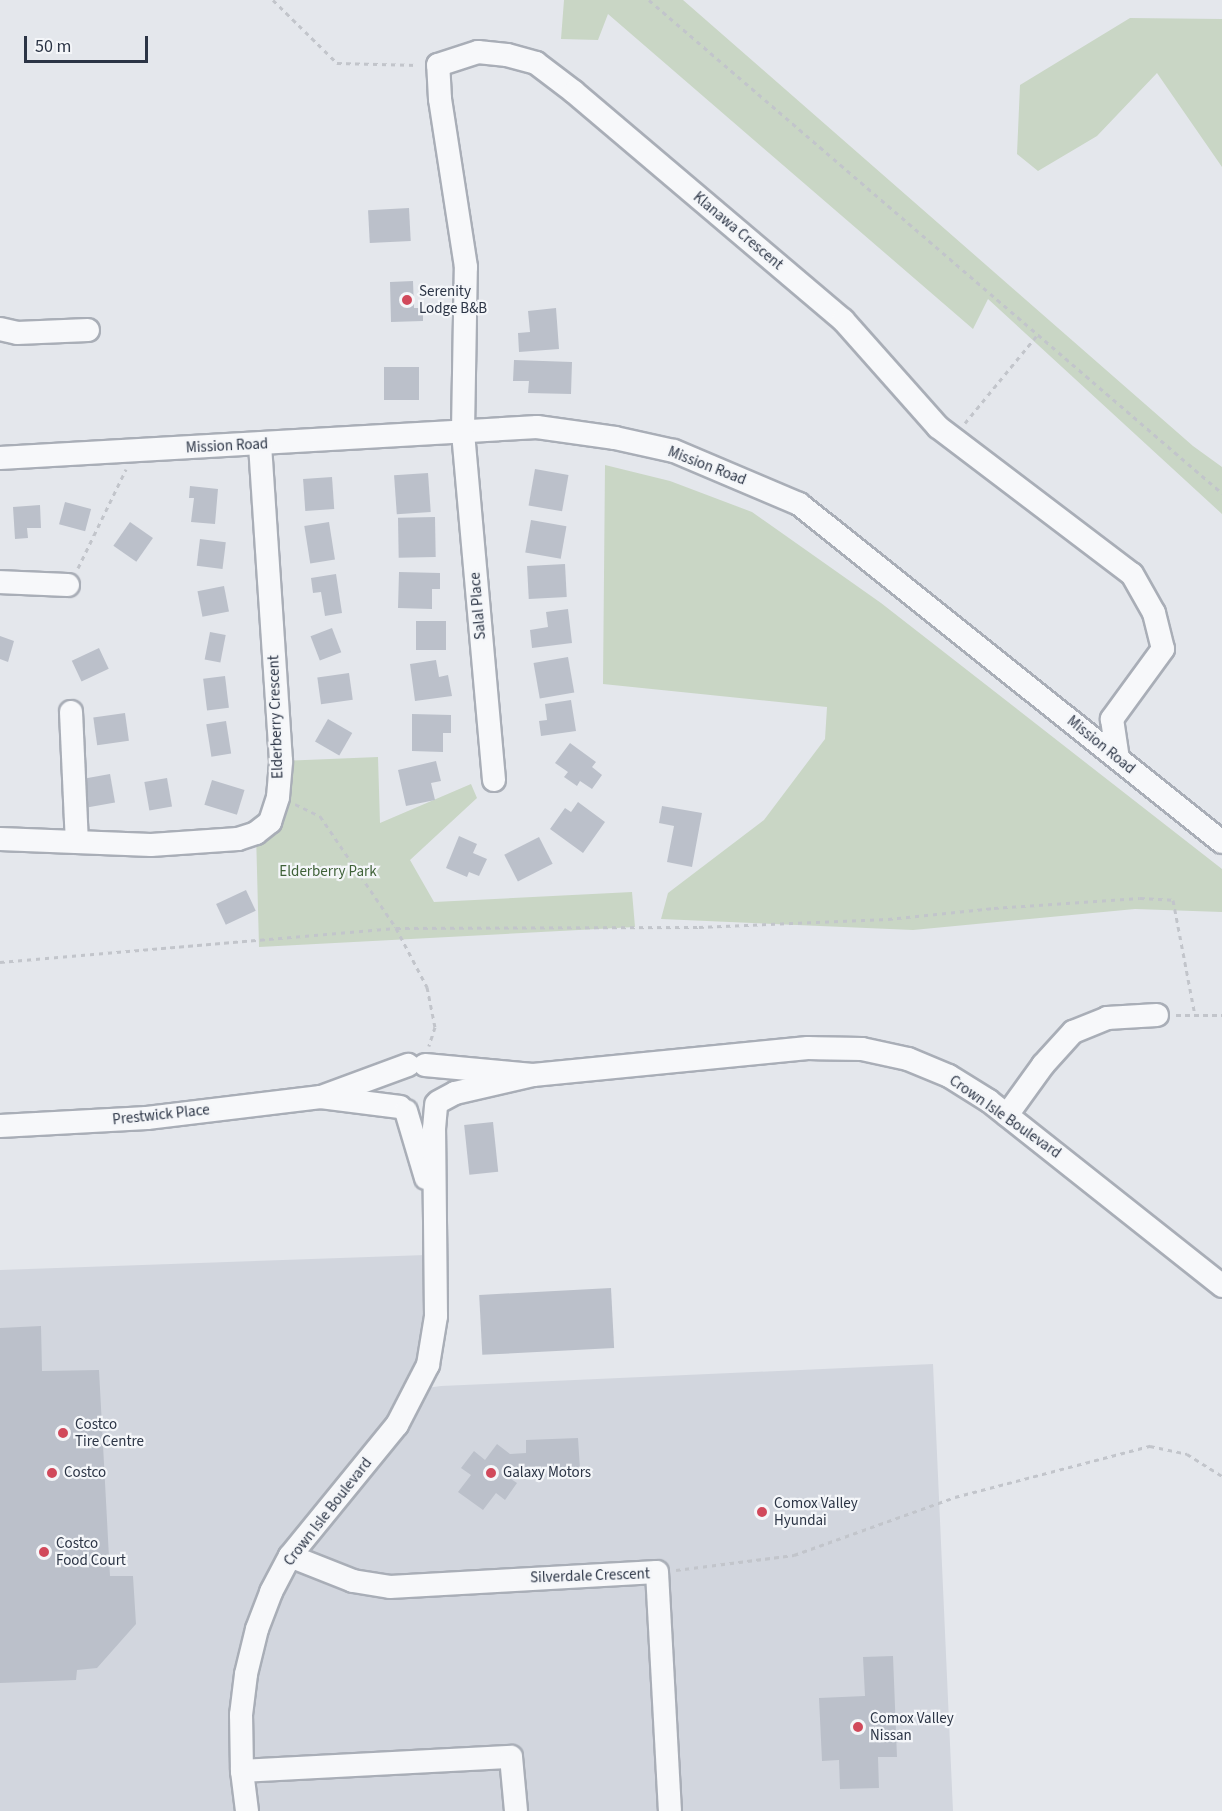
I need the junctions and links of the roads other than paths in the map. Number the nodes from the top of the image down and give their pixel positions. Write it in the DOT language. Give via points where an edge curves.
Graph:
graph roads {
  1 [pos="0,329"];
  2 [pos="88,330"];
  3 [pos="463,431"];
  4 [pos="260,444"];
  5 [pos="0,458"];
  6 [pos="0,582"];
  7 [pos="68,585"];
  8 [pos="71,712"];
  9 [pos="1118,759"];
  10 [pos="494,780"];
  11 [pos="0,839"];
  12 [pos="77,842"];
  13 [pos="1222,842"];
  14 [pos="1157,1015"];
  15 [pos="419,1065"];
  16 [pos="533,1075"];
  17 [pos="321,1097"];
  18 [pos="437,1103"];
  19 [pos="403,1109"];
  20 [pos="1007,1114"];
  21 [pos="0,1126"];
  22 [pos="435,1221"];
  23 [pos="1222,1286"];
  24 [pos="290,1556"];
  25 [pos="242,1771"];
  26 [pos="247,1811"];
  27 [pos="516,1811"];
  28 [pos="670,1811"];
  1 -- 2 [label="street" via="17,333"];
  3 -- 4 [label="street, Mission Road"];
  3 -- 9 [label="street, Mission Road" via="537,427 615,438 674,452 799,504"];
  3 -- 9 [label="street, Klanawa Crescent" via="466,267 438,65 478,52 536,63 574,92 843,320 938,428 1132,574 1154,614 1163,649 1112,719"];
  3 -- 10 [label="street, Salal Place"];
  4 -- 5 [label="street, Mission Road"];
  4 -- 12 [label="street, Elderberry Crescent" via="281,761 278,797 270,822 256,833 238,839 151,845"];
  6 -- 7 [label="street"];
  8 -- 12 [label="street"];
  9 -- 13 [label="street, Mission Road"];
  11 -- 12 [label="street, Elderberry Crescent"];
  14 -- 20 [label="street" via="1107,1018 1073,1032"];
  15 -- 16 [label="street, Crown Isle Boulevard"];
  15 -- 17 [label="street, Prestwick Place"];
  15 -- 18 [label="street" via="440,1078 442,1092"];
  15 -- 19 [label="street, Crown Isle Boulevard" via="400,1069 392,1084 395,1101"];
  16 -- 18 [label="street, Crown Isle Boulevard" via="455,1093"];
  16 -- 20 [label="street, Crown Isle Boulevard" via="797,1049 862,1049 908,1059 949,1076"];
  17 -- 19 [label="street, Prestwick Place"];
  17 -- 21 [label="street, Prestwick Place" via="136,1119"];
  18 -- 19 [label="street, Prestwick Place" via="422,1113"];
  18 -- 22 [label="street, Crown Isle Boulevard"];
  19 -- 22 [label="street, Crown Isle Boulevard" via="422,1160"];
  20 -- 23 [label="street, Crown Isle Boulevard"];
  22 -- 24 [label="street, Crown Isle Boulevard" via="436,1316 428,1365 397,1425"];
  24 -- 25 [label="street, Crown Isle Boulevard" via="257,1629 246,1674 241,1715"];
  24 -- 28 [label="street, Silverdale Crescent" via="353,1581 390,1587 657,1572"];
  25 -- 26 [label="street, Crown Isle Boulevard"];
  25 -- 27 [label="street" via="511,1757"];
}
